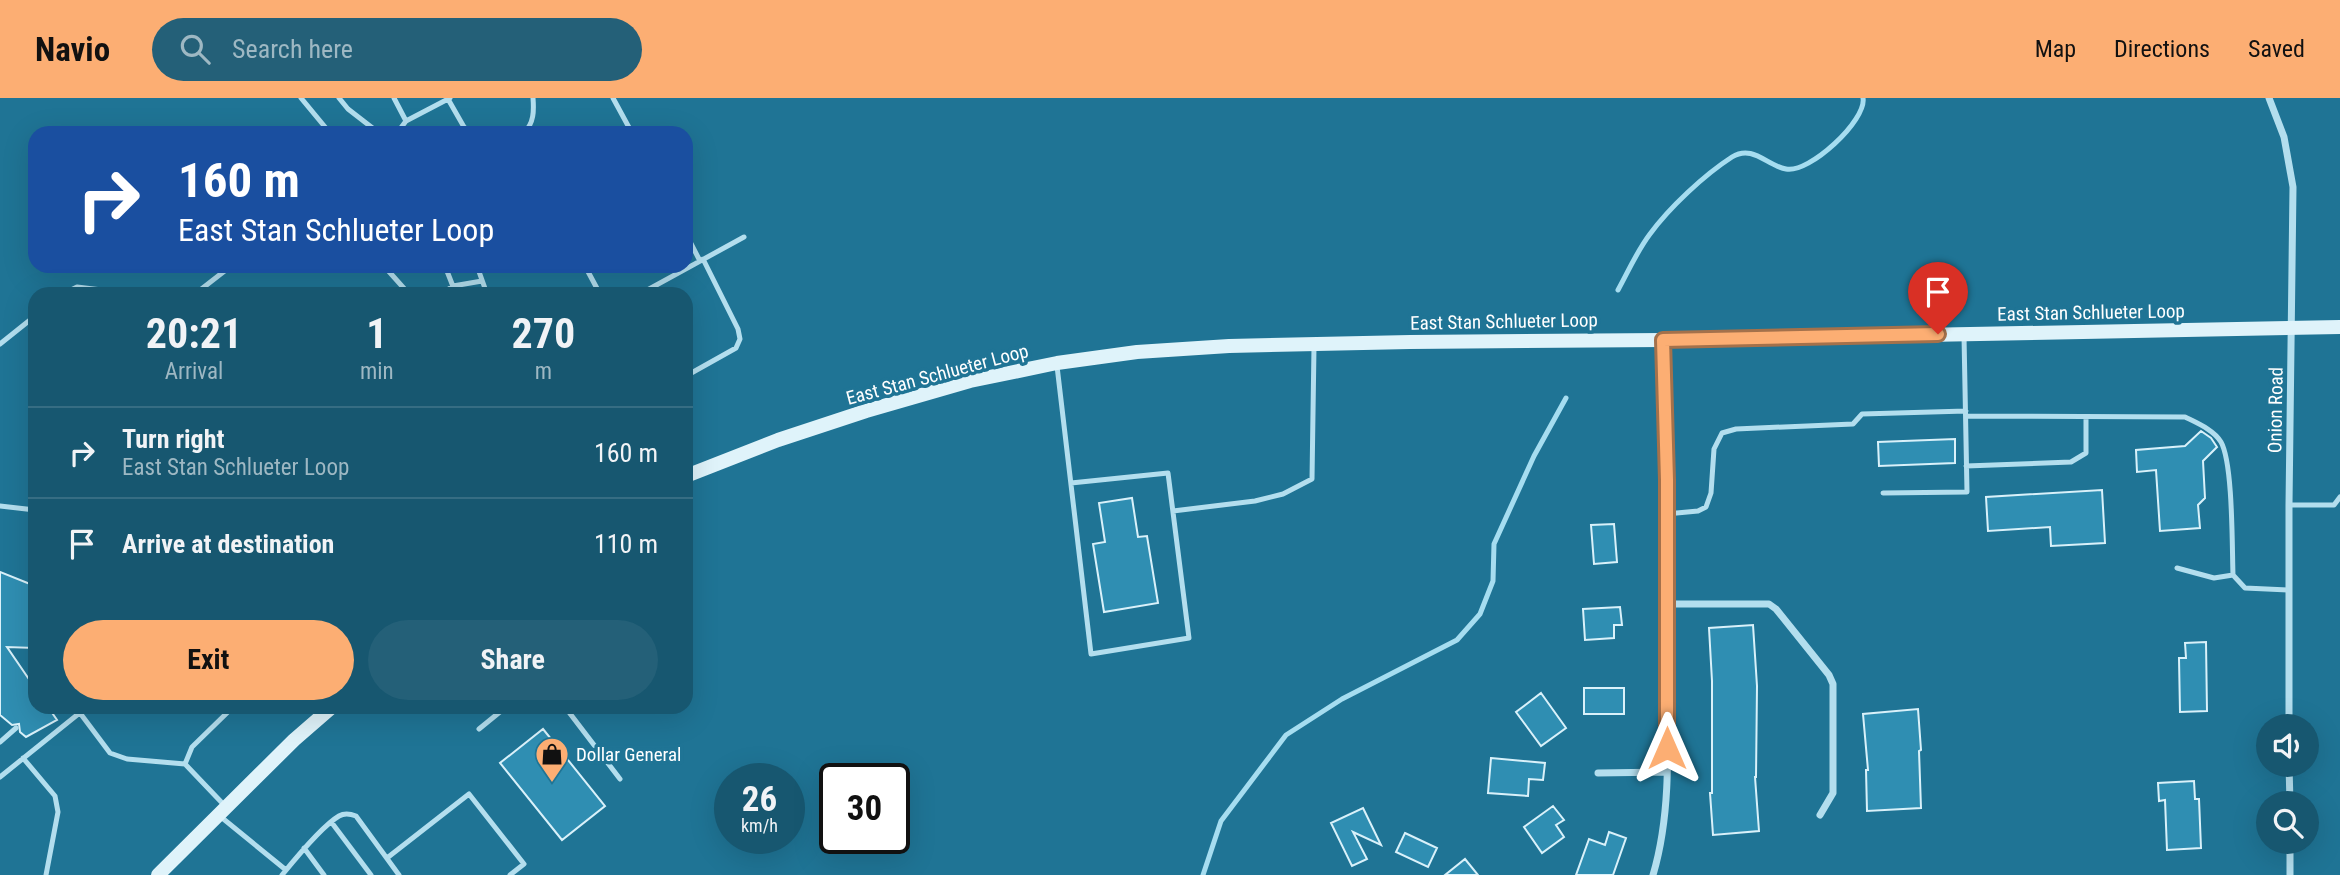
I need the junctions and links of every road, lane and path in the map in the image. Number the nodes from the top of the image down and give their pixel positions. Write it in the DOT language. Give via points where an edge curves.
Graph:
graph roads {
  1 [pos="301,98"];
  2 [pos="339,98"];
  3 [pos="394,98"];
  4 [pos="533,98"];
  5 [pos="613,98"];
  6 [pos="2269,98"];
  7 [pos="449,99"];
  8 [pos="406,121"];
  9 [pos="324,126"];
  10 [pos="370,126"];
  11 [pos="402,126"];
  12 [pos="463,126"];
  13 [pos="530,126"];
  14 [pos="628,126"];
  15 [pos="744,237"];
  16 [pos="693,245"];
  17 [pos="702,260"];
  18 [pos="693,265"];
  19 [pos="222,273"];
  20 [pos="390,273"];
  21 [pos="448,273"];
  22 [pos="479,273"];
  23 [pos="678,273"];
  24 [pos="482,281"];
  25 [pos="453,286"];
  26 [pos="205,287"];
  27 [pos="403,287"];
  28 [pos="484,287"];
  29 [pos="653,287"];
  30 [pos="28,322"];
  31 [pos="2340,327"];
  32 [pos="2292,328"];
  33 [pos="1964,333"];
  34 [pos="1663,340"];
  35 [pos="0,344"];
  36 [pos="1314,344"];
  37 [pos="1057,363"];
  38 [pos="693,372"];
  39 [pos="1966,414"];
  40 [pos="2086,417"];
  41 [pos="1966,466"];
  42 [pos="693,473"];
  43 [pos="1071,483"];
  44 [pos="1883,493"];
  45 [pos="2340,497"];
  46 [pos="2289,505"];
  47 [pos="0,506"];
  48 [pos="28,509"];
  49 [pos="1173,511"];
  50 [pos="1666,514"];
  51 [pos="2177,568"];
  52 [pos="2233,575"];
  53 [pos="2289,590"];
  54 [pos="1667,604"];
  55 [pos="79,714"];
  56 [pos="81,714"];
  57 [pos="226,714"];
  58 [pos="323,714"];
  59 [pos="497,714"];
  60 [pos="570,714"];
  61 [pos="2289,714"];
  62 [pos="16,729"];
  63 [pos="478,729"];
  64 [pos="0,742"];
  65 [pos="23,758"];
  66 [pos="185,764"];
  67 [pos="1667,772"];
  68 [pos="1598,773"];
  69 [pos="0,777"];
  70 [pos="620,779"];
  71 [pos="222,811"];
  72 [pos="1820,815"];
  73 [pos="332,823"];
  74 [pos="304,848"];
  75 [pos="2290,854"];
  76 [pos="387,858"];
  77 [pos="284,873"];
  78 [pos="46,875"];
  79 [pos="158,875"];
  80 [pos="324,875"];
  81 [pos="371,875"];
  82 [pos="399,875"];
  83 [pos="510,875"];
  84 [pos="1653,875"];
  85 [pos="2290,875"];
  1 -- 9 [label="lane"];
  2 -- 10 [label="lane"];
  3 -- 8 [label="lane"];
  4 -- 13 [label="lane"];
  5 -- 14 [label="lane"];
  6 -- 32 [label="street, Onion Road" via="2284,137 2292,187"];
  7 -- 8 [label="lane"];
  7 -- 12 [label="lane"];
  8 -- 11 [label="lane"];
  15 -- 17 [label="lane"];
  16 -- 17 [label="lane"];
  17 -- 18 [label="lane"];
  17 -- 38 [label="lane" via="740,340 736,348"];
  19 -- 26 [label="lane"];
  20 -- 27 [label="lane"];
  21 -- 25 [label="lane"];
  22 -- 24 [label="lane"];
  23 -- 29 [label="lane"];
  24 -- 25 [label="lane"];
  24 -- 28 [label="lane"];
  30 -- 35 [label="lane"];
  31 -- 32 [label="main road, East Stan Schlueter Loop"];
  32 -- 33 [label="main road, East Stan Schlueter Loop"];
  32 -- 46 [label="street, Onion Road"];
  33 -- 34 [label="main road, East Stan Schlueter Loop"];
  33 -- 39 [label="lane"];
  34 -- 36 [label="main road, East Stan Schlueter Loop"];
  34 -- 50 [label="street"];
  36 -- 37 [label="main road, East Stan Schlueter Loop" via="1150,351"];
  36 -- 49 [label="lane" via="1312,479 1283,494 1255,501"];
  37 -- 42 [label="main road, East Stan Schlueter Loop" via="970,381 866,411"];
  37 -- 43 [label="lane"];
  39 -- 40 [label="lane"];
  39 -- 41 [label="lane"];
  39 -- 50 [label="lane" via="1862,414 1853,424 1722,433 1714,449 1706,507"];
  40 -- 41 [label="lane" via="2086,453 2071,462"];
  40 -- 52 [label="lane" via="2185,417 2206,427 2221,442 2228,465"];
  41 -- 44 [label="lane" via="1966,492"];
  43 -- 49 [label="lane" via="1168,473"];
  43 -- 49 [label="lane" via="1091,654 1189,638"];
  45 -- 46 [label="lane" via="2334,505"];
  46 -- 53 [label="street, Onion Road"];
  47 -- 48 [label="lane"];
  50 -- 54 [label="street"];
  51 -- 52 [label="lane" via="2214,578"];
  52 -- 53 [label="lane" via="2245,588"];
  53 -- 61 [label="street, Onion Road"];
  54 -- 67 [label="street"];
  54 -- 72 [label="street" via="1769,604 1829,675 1835,695 1833,793"];
  55 -- 65 [label="lane"];
  56 -- 66 [label="lane" via="110,753 127,760"];
  57 -- 66 [label="lane" via="192,747"];
  58 -- 71 [label="main road"];
  59 -- 63 [label="lane"];
  60 -- 70 [label="lane"];
  62 -- 64 [label="lane"];
  65 -- 69 [label="lane"];
  65 -- 78 [label="lane" via="55,796 58,812"];
  66 -- 71 [label="lane"];
  67 -- 68 [label="street"];
  67 -- 84 [label="street" via="1660,851"];
  71 -- 77 [label="lane"];
  71 -- 79 [label="main road"];
  73 -- 74 [label="lane"];
  73 -- 76 [label="lane" via="340,816 356,816"];
  73 -- 81 [label="lane"];
  74 -- 77 [label="lane"];
  74 -- 80 [label="lane"];
  75 -- 85 [label="street"];
  76 -- 82 [label="lane"];
  76 -- 83 [label="lane" via="469,794 524,864"];
}
